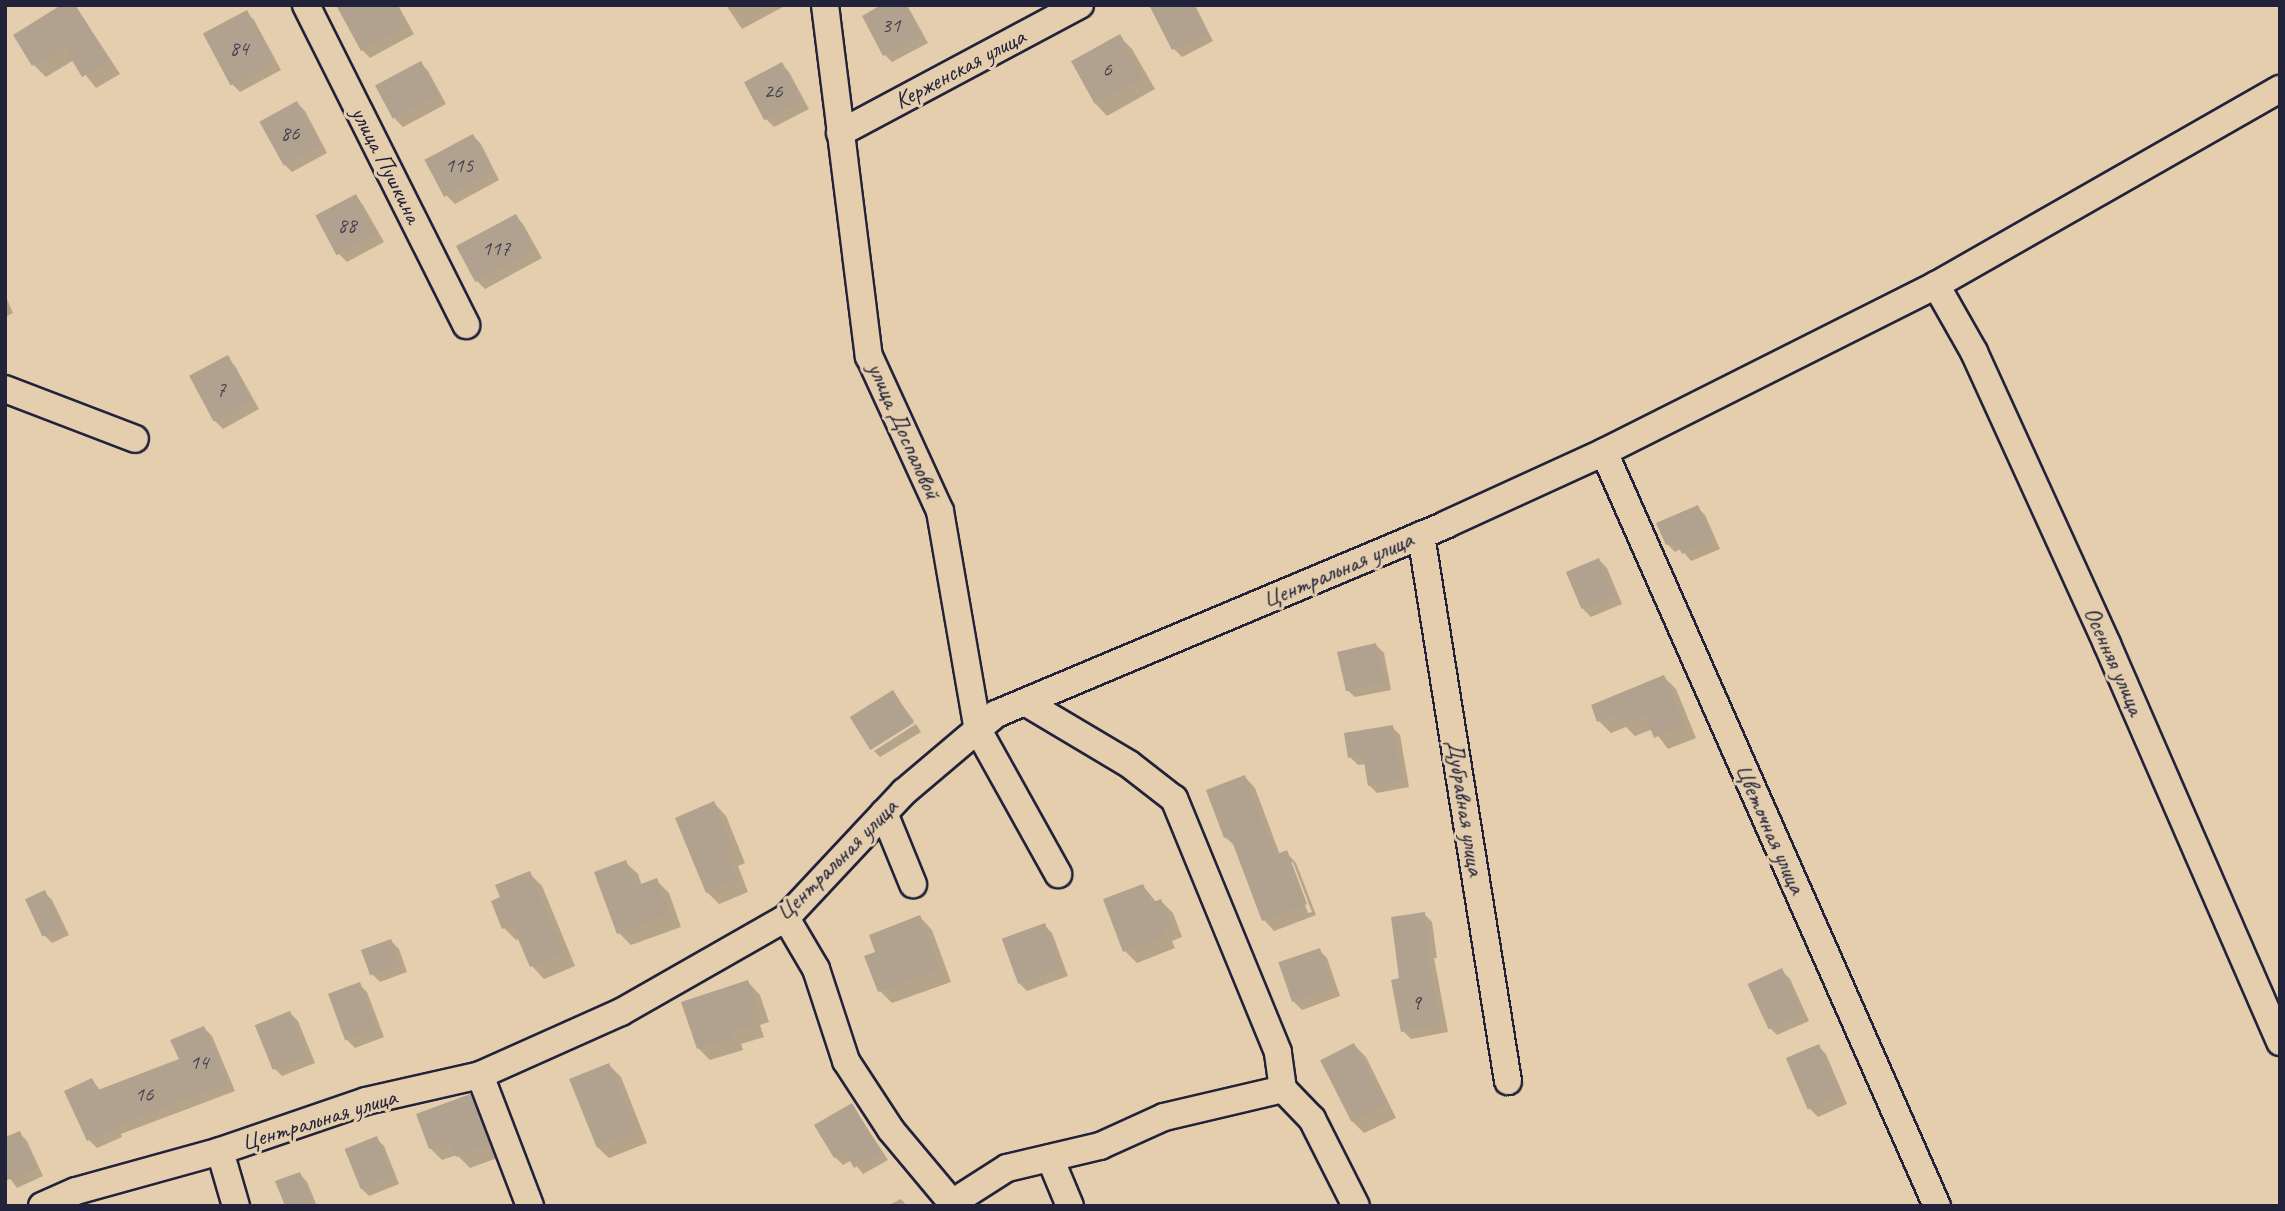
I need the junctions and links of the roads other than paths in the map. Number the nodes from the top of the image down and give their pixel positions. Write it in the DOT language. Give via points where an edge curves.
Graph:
graph roads {
  1 [pos="306,5"];
  2 [pos="825,5"];
  3 [pos="1080,5"];
  4 [pos="2280,89"];
  5 [pos="840,133"];
  6 [pos="1936,285"];
  7 [pos="466,325"];
  8 [pos="5,389"];
  9 [pos="135,439"];
  10 [pos="1604,452"];
  11 [pos="1421,535"];
  12 [pos="1026,702"];
  13 [pos="978,730"];
  14 [pos="884,813"];
  15 [pos="1058,874"];
  16 [pos="913,884"];
  17 [pos="786,918"];
  18 [pos="2280,1042"];
  19 [pos="480,1075"];
  20 [pos="1508,1081"];
  21 [pos="1283,1089"];
  22 [pos="220,1151"];
  23 [pos="1050,1158"];
  24 [pos="951,1204"];
  25 [pos="42,1206"];
  26 [pos="236,1206"];
  27 [pos="530,1206"];
  28 [pos="1070,1206"];
  29 [pos="1356,1206"];
  30 [pos="1937,1206"];
  1 -- 7 [label="street, улица Пушкина"];
  2 -- 5 [label="street, улица Доспаловой"];
  3 -- 5 [label="street, Керженская улица"];
  4 -- 6 [label="street, Центральная улица"];
  5 -- 13 [label="street, улица Доспаловой" via="869,356 940,511"];
  6 -- 10 [label="street, Центральная улица"];
  6 -- 18 [label="street, Осенняя улица" via="1973,352 2107,644"];
  8 -- 9 [label="street"];
  10 -- 11 [label="street, Центральная улица"];
  10 -- 30 [label="street, Цветочная улица"];
  11 -- 12 [label="street, Центральная улица"];
  11 -- 20 [label="street, Дубравная улица"];
  12 -- 13 [label="street, Центральная улица" via="996,714"];
  12 -- 21 [label="street" via="1129,764 1174,799 1278,1052"];
  13 -- 14 [label="street, Центральная улица"];
  13 -- 15 [label="street, улица Доспаловой"];
  14 -- 16 [label="street"];
  14 -- 17 [label="street, Центральная улица"];
  17 -- 19 [label="street, Центральная улица" via="621,1012"];
  17 -- 24 [label="street" via="816,969 846,1061 891,1130"];
  19 -- 22 [label="street, Центральная улица" via="366,1101"];
  19 -- 27 [label="street"];
  21 -- 23 [label="street" via="1164,1117 1100,1146"];
  21 -- 29 [label="street" via="1312,1119"];
  22 -- 25 [label="street, Центральная улица" via="76,1191"];
  22 -- 26 [label="street"];
  23 -- 24 [label="street" via="1007,1168"];
  23 -- 28 [label="street"];
}
